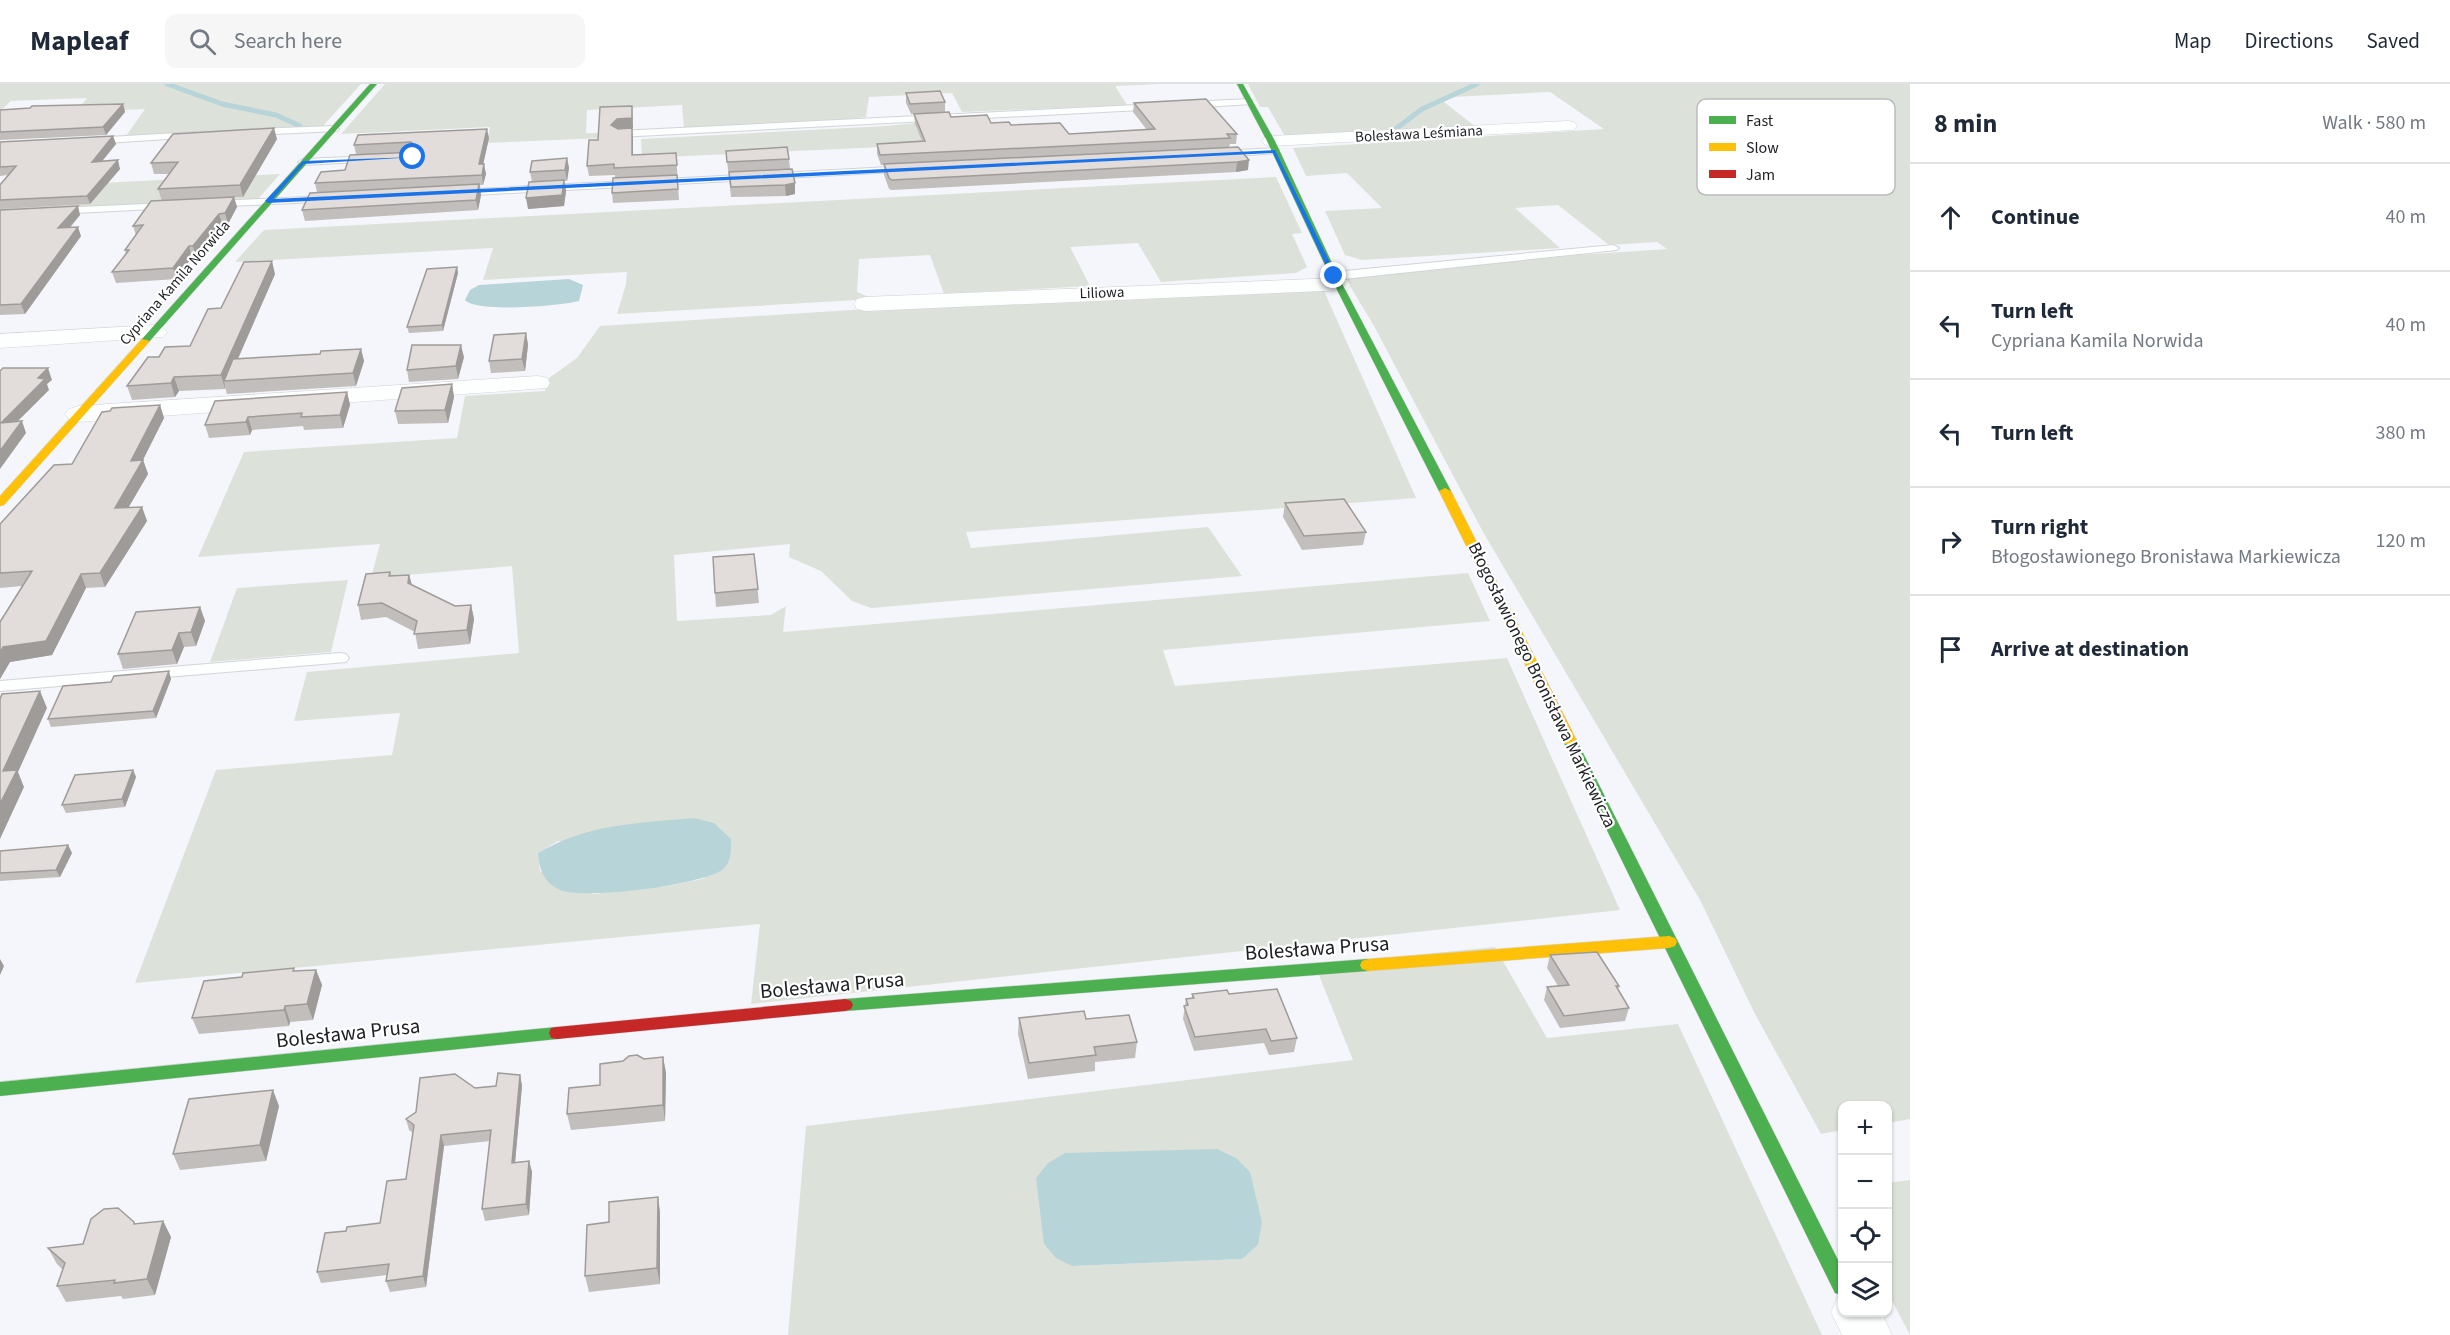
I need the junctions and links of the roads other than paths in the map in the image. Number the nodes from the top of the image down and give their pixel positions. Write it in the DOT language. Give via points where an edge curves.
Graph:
graph roads {
  1 [pos="374,84"];
  2 [pos="1240,84"];
  3 [pos="1249,102"];
  4 [pos="1165,106"];
  5 [pos="1177,106"];
  6 [pos="1568,126"];
  7 [pos="334,129"];
  8 [pos="240,133"];
  9 [pos="204,134"];
  10 [pos="619,134"];
  11 [pos="83,141"];
  12 [pos="1273,146"];
  13 [pos="1205,154"];
  14 [pos="380,158"];
  15 [pos="303,162"];
  16 [pos="918,169"];
  17 [pos="442,193"];
  18 [pos="348,198"];
  19 [pos="268,201"];
  20 [pos="47,212"];
  21 [pos="1613,248"];
  22 [pos="1337,280"];
  23 [pos="865,304"];
  24 [pos="154,332"];
  25 [pos="0,341"];
  26 [pos="538,383"];
  27 [pos="78,414"];
  28 [pos="0,503"];
  29 [pos="340,658"];
  30 [pos="0,686"];
  31 [pos="1669,942"];
  32 [pos="0,1089"];
  33 [pos="1838,1279"];
  34 [pos="1858,1317"];
  35 [pos="1867,1335"];
  1 -- 7 [label="street, Cypriana Kamila Norwida"];
  2 -- 3 [label="street, Błogosławionego Bronisława Markiewicza"];
  3 -- 5 [label="lane"];
  3 -- 12 [label="street, Błogosławionego Bronisława Markiewicza"];
  4 -- 10 [label="lane"];
  6 -- 12 [label="street, Bolesława Leśmiana"];
  7 -- 8 [label="lane"];
  7 -- 15 [label="street, Cypriana Kamila Norwida"];
  9 -- 11 [label="lane"];
  12 -- 13 [label="lane"];
  12 -- 22 [label="street, Błogosławionego Bronisława Markiewicza"];
  14 -- 15 [label="lane"];
  15 -- 19 [label="street, Cypriana Kamila Norwida"];
  16 -- 17 [label="lane"];
  18 -- 19 [label="lane"];
  19 -- 20 [label="lane"];
  19 -- 24 [label="street, Cypriana Kamila Norwida"];
  21 -- 22 [label="lane"];
  22 -- 23 [label="street, Liliowa"];
  22 -- 31 [label="street, Błogosławionego Bronisława Markiewicza" via="1493,583"];
  24 -- 25 [label="street"];
  24 -- 27 [label="street, Cypriana Kamila Norwida"];
  26 -- 27 [label="street"];
  27 -- 28 [label="street, Cypriana Kamila Norwida"];
  29 -- 30 [label="lane"];
  31 -- 32 [label="street, Bolesława Prusa" via="779,1010"];
  31 -- 33 [label="street, Błogosławionego Bronisława Markiewicza"];
  34 -- 35 [label="street"];
}
